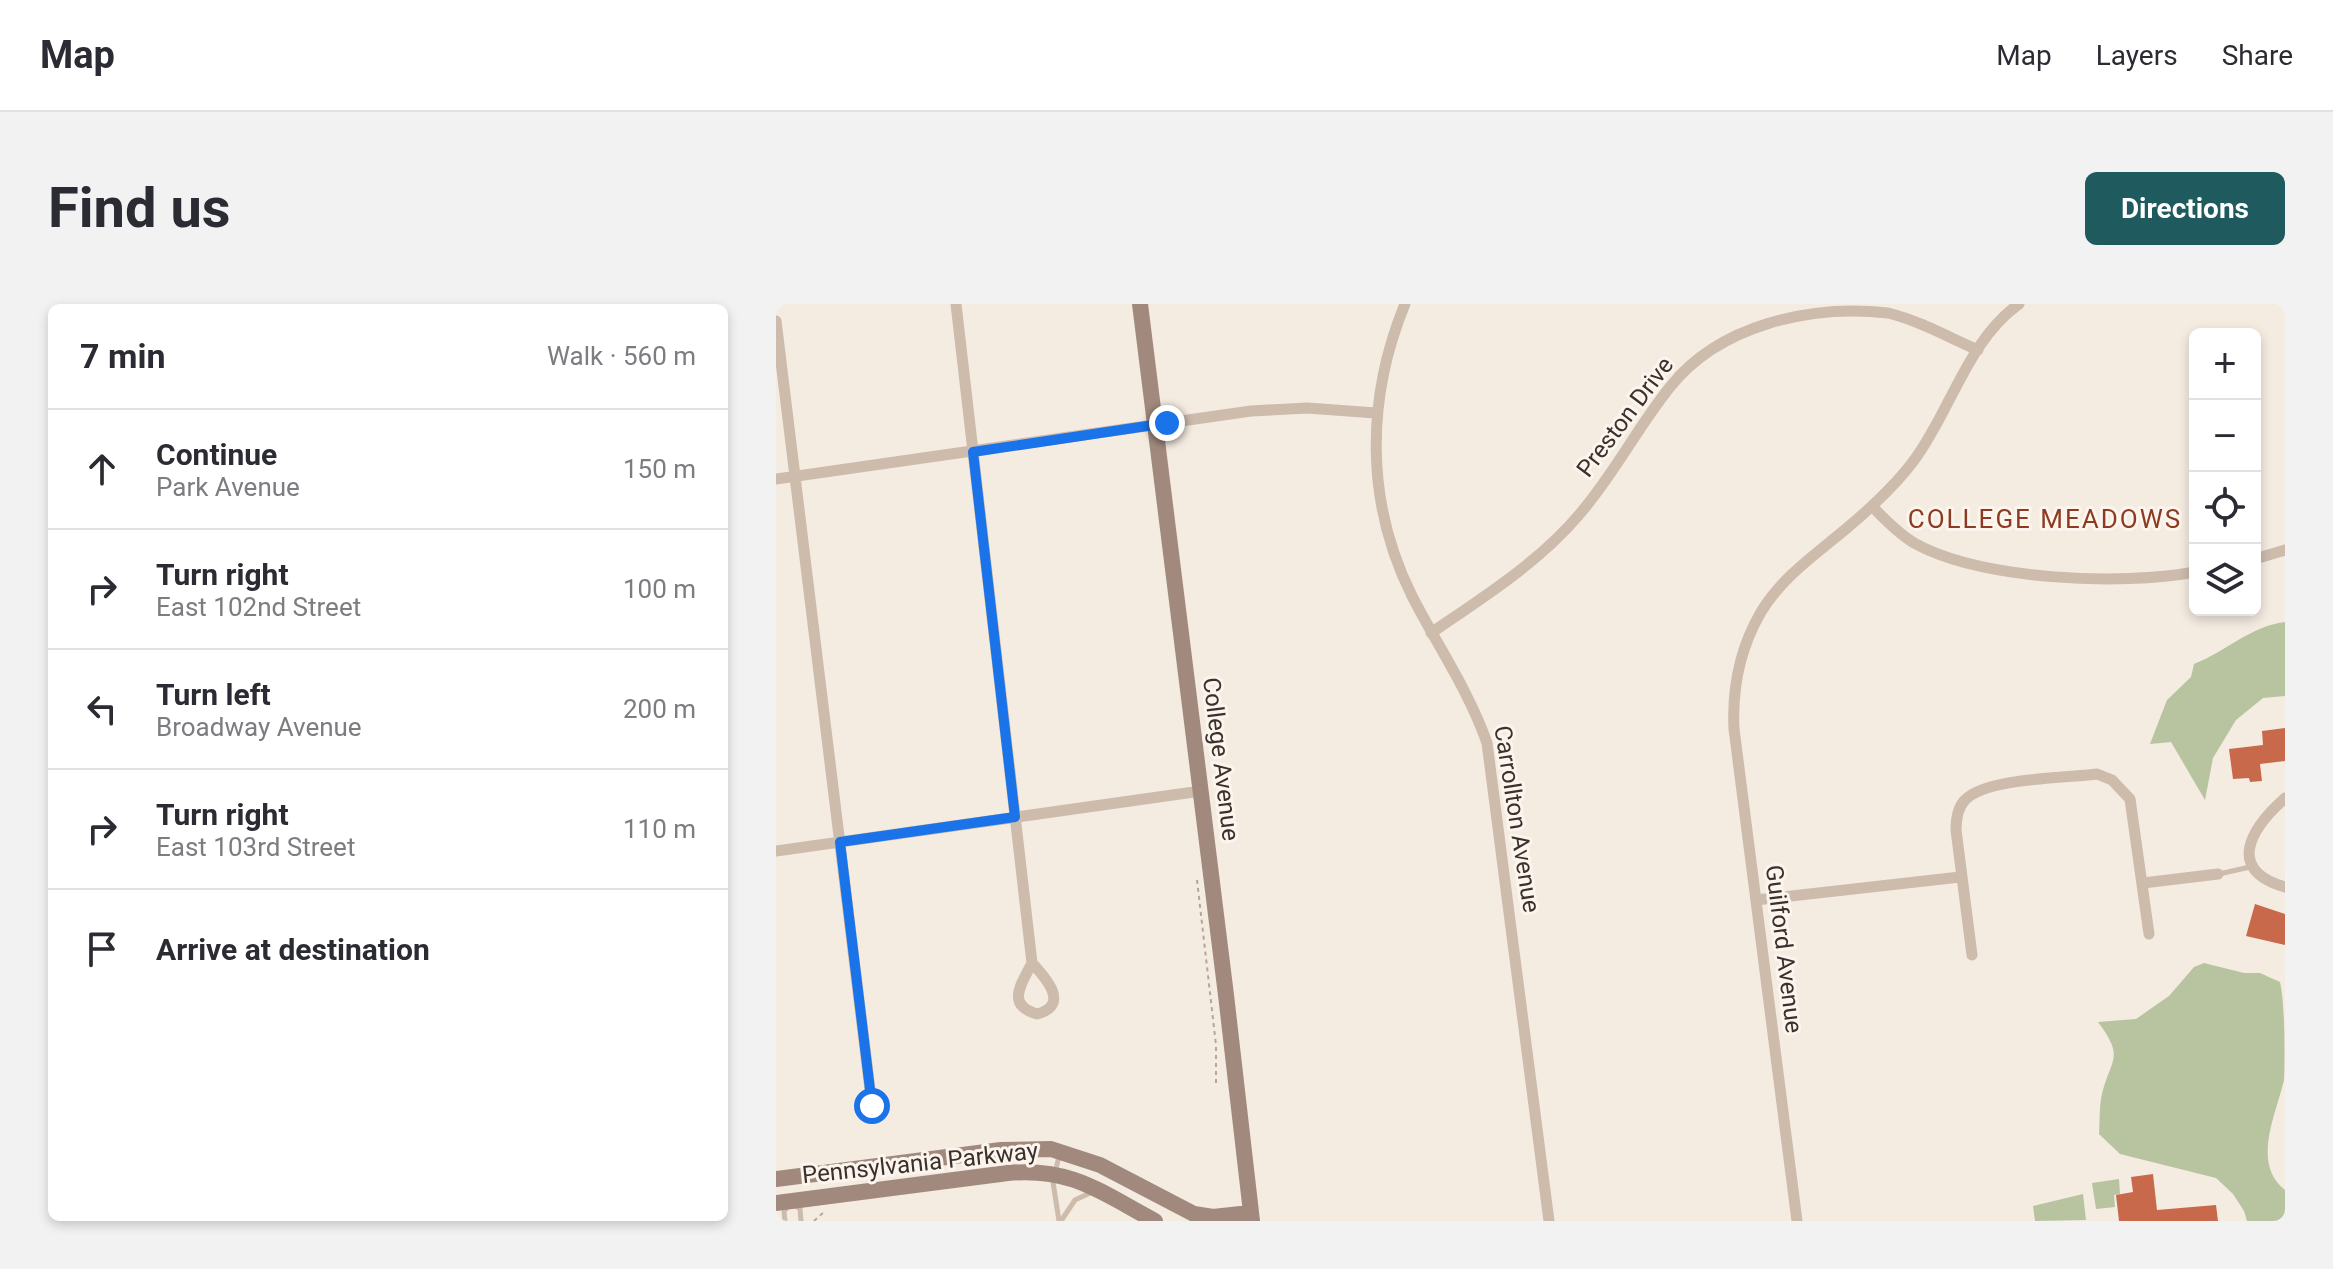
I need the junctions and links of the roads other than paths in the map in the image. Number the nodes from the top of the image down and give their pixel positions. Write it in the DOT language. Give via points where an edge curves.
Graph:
graph roads {
  1 [pos="956,304"];
  2 [pos="1140,304"];
  3 [pos="1405,304"];
  4 [pos="2019,304"];
  5 [pos="776,321"];
  6 [pos="1978,350"];
  7 [pos="1376,413"];
  8 [pos="1155,425"];
  9 [pos="973,452"];
  10 [pos="795,477"];
  11 [pos="776,479"];
  12 [pos="1872,506"];
  13 [pos="2285,550"];
  14 [pos="2261,557"];
  15 [pos="2189,573"];
  16 [pos="1431,633"];
  17 [pos="1201,791"];
  18 [pos="2285,798"];
  19 [pos="1015,817"];
  20 [pos="840,842"];
  21 [pos="776,851"];
  22 [pos="2250,867"];
  23 [pos="2218,874"];
  24 [pos="1960,877"];
  25 [pos="2143,883"];
  26 [pos="2285,887"];
  27 [pos="1756,900"];
  28 [pos="2149,934"];
  29 [pos="1972,955"];
  30 [pos="1032,963"];
  31 [pos="872,1106"];
  32 [pos="1061,1151"];
  33 [pos="1055,1173"];
  34 [pos="782,1178"];
  35 [pos="1102,1192"];
  36 [pos="783,1202"];
  37 [pos="1251,1217"];
  38 [pos="785,1221"];
  39 [pos="801,1221"];
  40 [pos="1060,1221"];
  41 [pos="1155,1221"];
  42 [pos="1549,1221"];
  43 [pos="1797,1221"];
  1 -- 9 [label="street"];
  2 -- 8 [label="main road, College Avenue"];
  3 -- 7 [label="street, Carrollton Avenue" via="1391,339"];
  4 -- 6 [label="street, Guilford Avenue"];
  5 -- 10 [label="street"];
  6 -- 12 [label="street, Guilford Avenue" via="1916,458"];
  6 -- 16 [label="street, Preston Drive" via="1937,329 1888,313 1850,308 1792,313 1734,334 1709,348 1671,385 1569,526 1529,563"];
  7 -- 8 [label="street" via="1283,409"];
  7 -- 16 [label="street, Carrollton Avenue" via="1377,466 1394,552"];
  8 -- 9 [label="street"];
  8 -- 17 [label="main road, College Avenue"];
  9 -- 10 [label="street"];
  9 -- 19 [label="street"];
  10 -- 11 [label="street"];
  10 -- 20 [label="street"];
  12 -- 15 [label="street" via="1925,548 1992,568 2084,579"];
  12 -- 27 [label="street, Guilford Avenue" via="1772,595 1748,639 1735,682 1734,729"];
  13 -- 14 [label="street"];
  16 -- 42 [label="street, Carrollton Avenue" via="1487,743"];
  17 -- 19 [label="street"];
  17 -- 37 [label="main road, College Avenue"];
  18 -- 22 [label="street" via="2259,825 2251,843"];
  19 -- 20 [label="street"];
  19 -- 30 [label="street"];
  20 -- 21 [label="street"];
  20 -- 31 [label="street"];
  22 -- 23 [label="lane"];
  22 -- 26 [label="street"];
  23 -- 25 [label="street"];
  24 -- 25 [label="street" via="1956,820 1965,800 1978,790 2088,775 2103,776 2130,799"];
  24 -- 27 [label="street"];
  24 -- 29 [label="street"];
  25 -- 28 [label="street"];
  27 -- 43 [label="street, Guilford Avenue"];
  32 -- 33 [label="lane"];
  32 -- 34 [label="main road, Pennsylvania Parkway" via="1001,1150"];
  32 -- 37 [label="main road, Pennsylvania Parkway" via="1100,1165 1194,1214"];
  33 -- 35 [label="main road, Pennsylvania Parkway"];
  33 -- 36 [label="main road, Pennsylvania Parkway" via="1008,1173"];
  33 -- 40 [label="lane"];
  34 -- 36 [label="lane"];
  35 -- 40 [label="lane" via="1079,1197"];
  35 -- 41 [label="main road, Pennsylvania Parkway"];
  36 -- 38 [label="lane"];
  36 -- 39 [label="lane" via="800,1209"];
}
